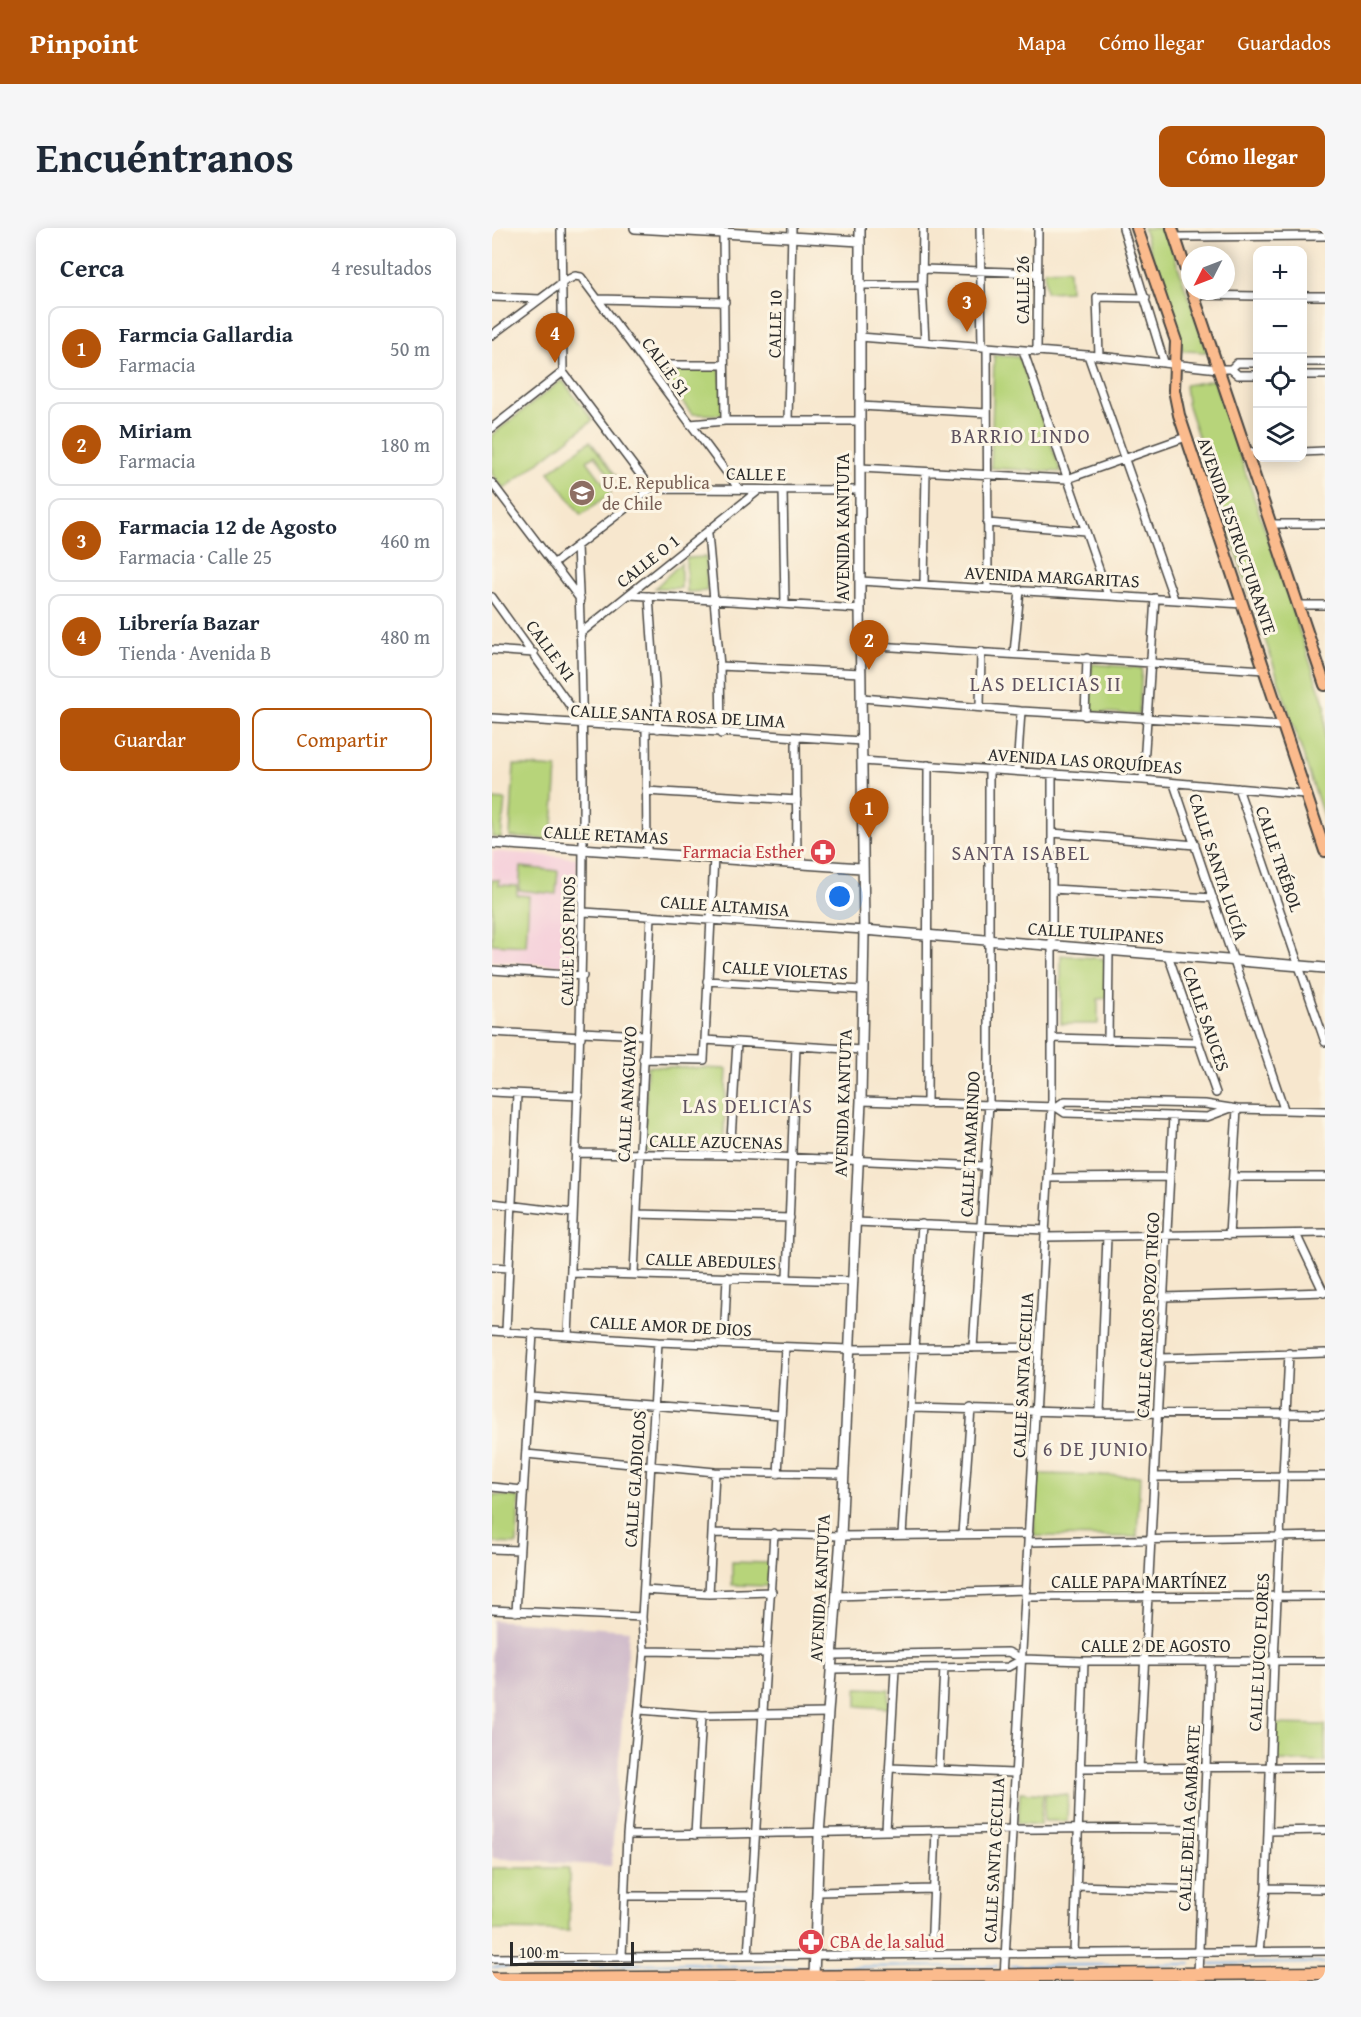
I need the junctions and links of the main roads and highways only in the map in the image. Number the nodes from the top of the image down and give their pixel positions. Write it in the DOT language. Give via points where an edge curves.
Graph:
graph roads {
  1 [pos="1137,228"];
  2 [pos="1174,232"];
  3 [pos="1181,254"];
  4 [pos="1195,300"];
  5 [pos="1252,452"];
  6 [pos="1324,681"];
  7 [pos="1325,851"];
  8 [pos="1319,1976"];
  9 [pos="492,1979"];
  10 [pos="654,1979"];
  11 [pos="1004,1979"];
  12 [pos="512,1980"];
  1 -- 7 [label="main road, AVENIDA ESTRUCTURANTE" via="1176,341 1174,390 1186,437"];
  2 -- 3 [label="main road"];
  4 -- 5 [label="main road, AVENIDA ESTRUCTURANTE"];
  5 -- 6 [label="main road, AVENIDA ESTRUCTURANTE"];
  8 -- 11 [label="highway"];
  9 -- 12 [label="highway"];
  10 -- 11 [label="highway"];
  10 -- 12 [label="highway"];
}
